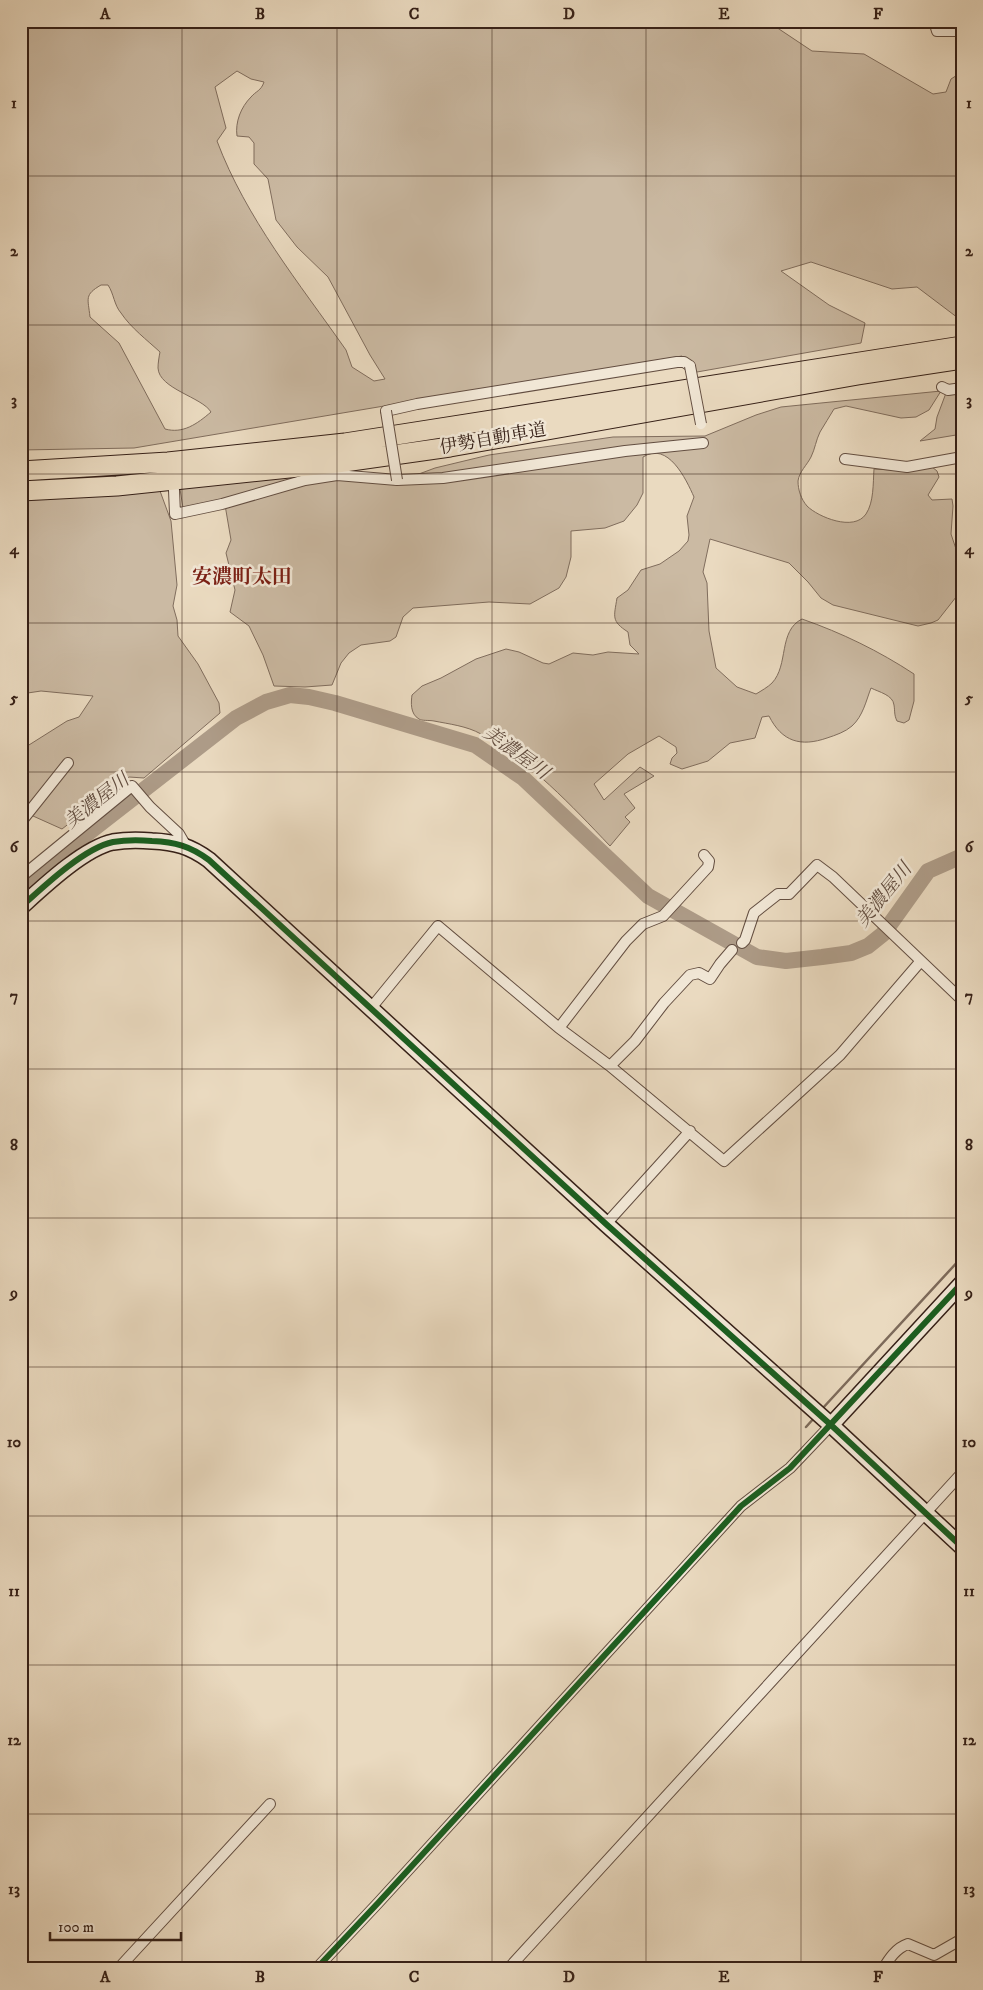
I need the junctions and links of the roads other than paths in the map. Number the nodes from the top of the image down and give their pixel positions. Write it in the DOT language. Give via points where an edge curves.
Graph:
graph roads {
  1 [pos="934,21"];
  2 [pos="962,31"];
  3 [pos="962,346"];
  4 [pos="962,359"];
  5 [pos="942,387"];
  6 [pos="962,388"];
  7 [pos="701,424"];
  8 [pos="703,443"];
  9 [pos="962,457"];
  10 [pos="845,459"];
  11 [pos="21,471"];
  12 [pos="397,480"];
  13 [pos="21,490"];
  14 [pos="174,490"];
  15 [pos="68,763"];
  16 [pos="21,822"];
  17 [pos="186,846"];
  18 [pos="704,855"];
  19 [pos="21,877"];
  20 [pos="21,907"];
  21 [pos="742,943"];
  22 [pos="732,950"];
  23 [pos="920,962"];
  24 [pos="962,1000"];
  25 [pos="371,1008"];
  26 [pos="560,1028"];
  27 [pos="610,1066"];
  28 [pos="690,1131"];
  29 [pos="606,1224"];
  30 [pos="962,1283"];
  31 [pos="831,1425"];
  32 [pos="962,1473"];
  33 [pos="925,1513"];
  34 [pos="962,1547"];
  35 [pos="270,1804"];
  36 [pos="962,1939"];
  37 [pos="118,1969"];
  38 [pos="316,1969"];
  39 [pos="508,1969"];
  40 [pos="882,1969"];
  1 -- 2 [label="street" via="936,32"];
  3 -- 11 [label="highway, 伊勢自動車道" via="345,442 168,462"];
  4 -- 13 [label="highway, 伊勢自動車道" via="450,447 337,463 117,486"];
  5 -- 6 [label="street" via="948,390"];
  7 -- 12 [label="street, bridge" via="690,366 684,362 417,404 386,412"];
  8 -- 12 [label="street" via="443,478"];
  9 -- 10 [label="street" via="907,467"];
  12 -- 14 [label="street" via="337,475 305,480 175,514"];
  15 -- 16 [label="street"];
  17 -- 19 [label="street" via="179,834 132,786"];
  17 -- 20 [label="street" via="164,841 112,842 89,853"];
  17 -- 25 [label="street" via="209,860"];
  18 -- 26 [label="street" via="709,861 708,867 663,916 643,924 626,941"];
  21 -- 23 [label="street" via="754,913 778,894 789,894 817,865 910,949"];
  22 -- 27 [label="street" via="710,979 699,973 690,975"];
  23 -- 24 [label="street"];
  23 -- 28 [label="street" via="840,1055 724,1161"];
  25 -- 26 [label="street" via="438,926"];
  25 -- 29 [label="street"];
  26 -- 27 [label="street"];
  27 -- 28 [label="street"];
  28 -- 29 [label="street"];
  29 -- 31 [label="street"];
  30 -- 31 [label="street"];
  31 -- 33 [label="street"];
  31 -- 38 [label="street" via="790,1468 741,1506"];
  32 -- 33 [label="street"];
  33 -- 34 [label="street"];
  33 -- 39 [label="street"];
  35 -- 37 [label="street"];
  36 -- 40 [label="street" via="934,1955 905,1945 890,1957"];
}
